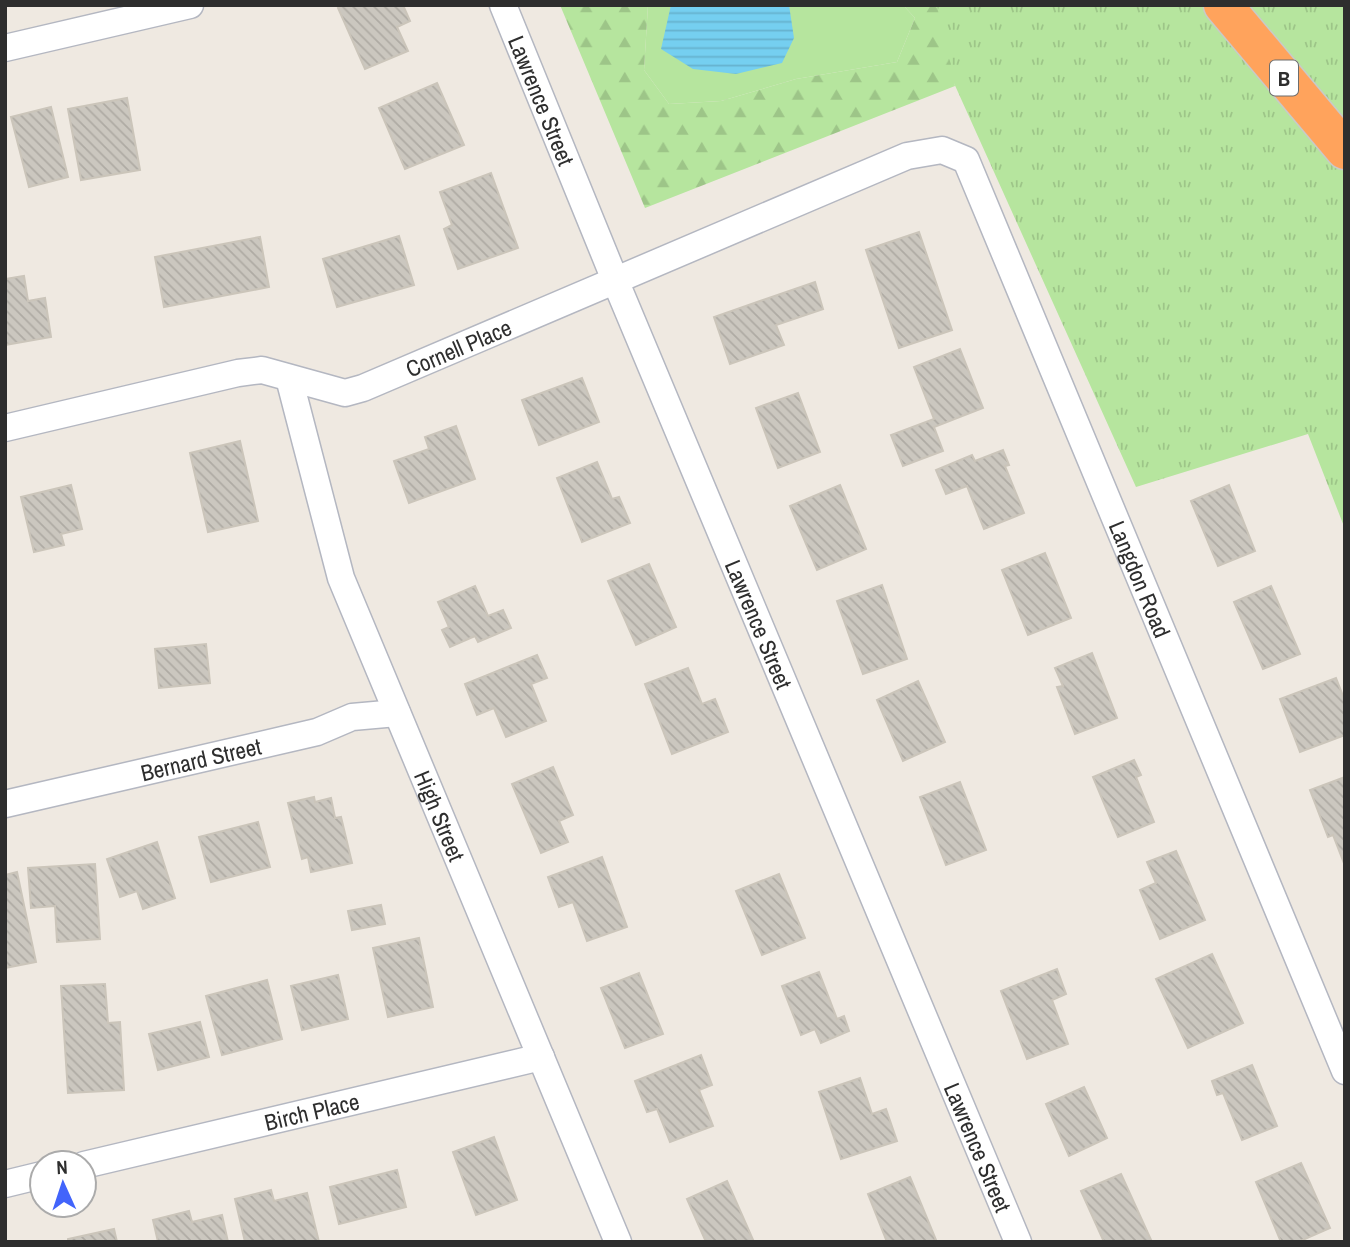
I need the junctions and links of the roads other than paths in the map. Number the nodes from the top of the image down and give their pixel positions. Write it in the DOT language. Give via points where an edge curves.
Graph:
graph roads {
  1 [pos="190,5"];
  2 [pos="503,5"];
  3 [pos="1223,5"];
  4 [pos="5,48"];
  5 [pos="1345,150"];
  6 [pos="892,162"];
  7 [pos="615,280"];
  8 [pos="289,378"];
  9 [pos="5,428"];
  10 [pos="397,713"];
  11 [pos="5,804"];
  12 [pos="541,1057"];
  13 [pos="1345,1070"];
  14 [pos="98,1162"];
  15 [pos="28,1178"];
  16 [pos="5,1184"];
  17 [pos="618,1242"];
  18 [pos="1018,1242"];
  1 -- 4 [label="street"];
  2 -- 7 [label="street, Lawrence Street"];
  3 -- 5 [label="highway, B"];
  6 -- 7 [label="street, Cornell Place"];
  6 -- 13 [label="street, Langdon Road" via="942,150 966,160"];
  7 -- 8 [label="street, Cornell Place" via="363,388 345,393"];
  7 -- 18 [label="street, Lawrence Street"];
  8 -- 9 [label="street, Cornell Place" via="262,370 238,373"];
  8 -- 10 [label="street, High Street" via="341,578"];
  10 -- 11 [label="street, Bernard Street" via="352,718 317,732"];
  10 -- 12 [label="street, High Street"];
  12 -- 14 [label="street, Birch Place"];
  12 -- 17 [label="street, High Street"];
  15 -- 16 [label="street"];
}
